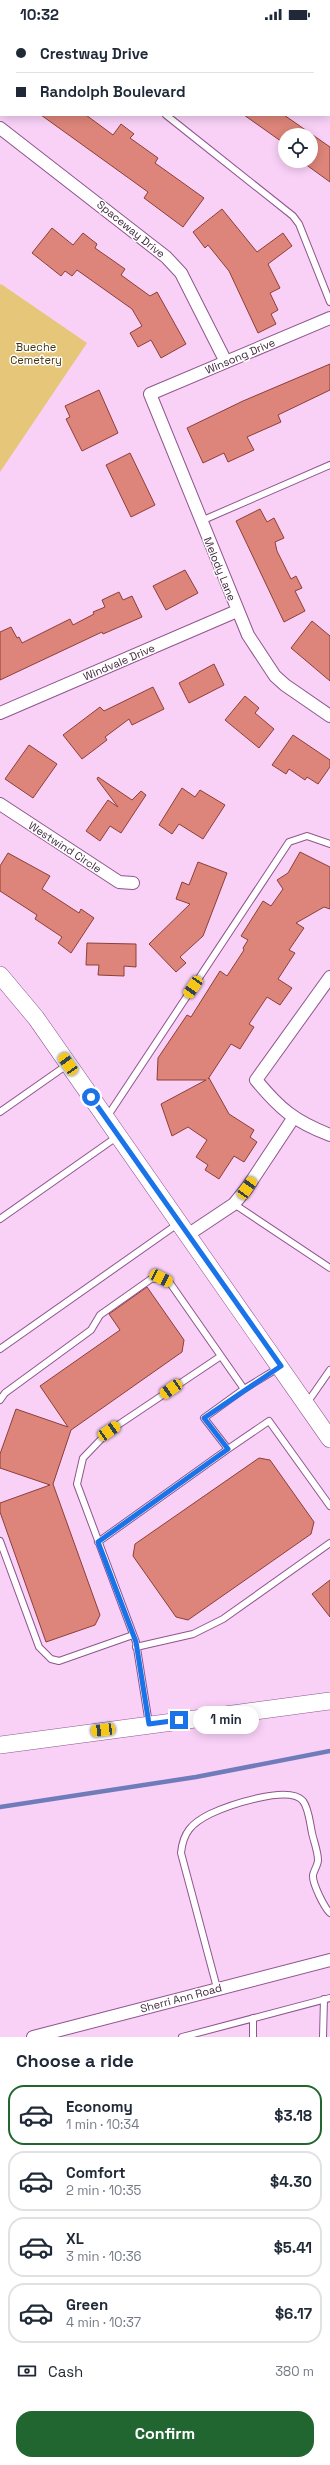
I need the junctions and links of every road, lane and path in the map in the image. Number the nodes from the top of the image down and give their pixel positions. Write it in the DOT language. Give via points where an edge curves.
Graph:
graph roads {
  1 [pos="167,116"];
  2 [pos="0,128"];
  3 [pos="330,302"];
  4 [pos="330,318"];
  5 [pos="226,362"];
  6 [pos="150,394"];
  7 [pos="330,465"];
  8 [pos="201,521"];
  9 [pos="238,611"];
  10 [pos="0,713"];
  11 [pos="330,716"];
  12 [pos="0,804"];
  13 [pos="330,844"];
  14 [pos="133,883"];
  15 [pos="330,977"];
  16 [pos="3,983"];
  17 [pos="68,1064"];
  18 [pos="0,1112"];
  19 [pos="294,1118"];
  20 [pos="106,1119"];
  21 [pos="118,1135"];
  22 [pos="330,1135"];
  23 [pos="234,1204"];
  24 [pos="0,1219"];
  25 [pos="184,1228"];
  26 [pos="330,1268"];
  27 [pos="0,1348"];
  28 [pos="221,1356"];
  29 [pos="281,1366"];
  30 [pos="330,1370"];
  31 [pos="244,1389"];
  32 [pos="0,1400"];
  33 [pos="305,1405"];
  34 [pos="328,1432"];
  35 [pos="228,1449"];
  36 [pos="330,1506"];
  37 [pos="0,1541"];
  38 [pos="98,1542"];
  39 [pos="330,1543"];
  40 [pos="133,1635"];
  41 [pos="136,1647"];
  42 [pos="330,1701"];
  43 [pos="149,1724"];
  44 [pos="0,1745"];
  45 [pos="330,1913"];
  46 [pos="330,1960"];
  47 [pos="217,1988"];
  48 [pos="327,1999"];
  49 [pos="253,2018"];
  50 [pos="33,2037"];
  51 [pos="182,2037"];
  52 [pos="253,2037"];
  53 [pos="323,2037"];
  1 -- 3 [label="lane" via="293,216 299,224"];
  2 -- 5 [label="street, Spaceway Drive" via="166,257 181,273"];
  4 -- 5 [label="street, Winsong Drive"];
  5 -- 6 [label="street, Winsong Drive"];
  6 -- 8 [label="street, Melody Lane"];
  7 -- 8 [label="lane"];
  8 -- 9 [label="street, Melody Lane"];
  9 -- 10 [label="street, Windvale Drive"];
  9 -- 11 [label="street, Melody Lane" via="248,636 275,676"];
  12 -- 14 [label="street, Westwind Circle" via="119,882"];
  13 -- 20 [label="lane" via="307,836 289,842"];
  15 -- 19 [label="street" via="256,1080 280,1108"];
  16 -- 17 [label="main road" via="36,1018"];
  17 -- 18 [label="lane"];
  17 -- 20 [label="main road"];
  19 -- 22 [label="street"];
  19 -- 23 [label="street"];
  20 -- 21 [label="main road"];
  21 -- 24 [label="lane"];
  21 -- 25 [label="main road"];
  23 -- 25 [label="street"];
  23 -- 26 [label="lane"];
  25 -- 27 [label="lane"];
  25 -- 29 [label="main road"];
  28 -- 31 [label="lane"];
  28 -- 32 [label="lane" via="170,1283 161,1278 151,1279 100,1315 91,1330 5,1393"];
  28 -- 38 [label="lane" via="109,1431 83,1458 77,1484"];
  29 -- 31 [label="lane"];
  29 -- 33 [label="main road"];
  30 -- 33 [label="lane"];
  31 -- 35 [label="lane" via="204,1418"];
  33 -- 34 [label="main road"];
  35 -- 36 [label="lane" via="269,1421"];
  35 -- 38 [label="lane"];
  37 -- 40 [label="lane" via="38,1647 51,1659 59,1661"];
  38 -- 40 [label="lane"];
  39 -- 41 [label="lane" via="223,1619 193,1634"];
  40 -- 41 [label="lane"];
  41 -- 43 [label="lane"];
  42 -- 43 [label="main road"];
  43 -- 44 [label="main road"];
  45 -- 47 [label="lane" via="324,1907 313,1876 318,1861 303,1801 294,1795 282,1794 253,1799 223,1808 198,1821 187,1830 182,1840 181,1853"];
  46 -- 47 [label="street, Sherri Ann Road"];
  47 -- 50 [label="street, Sherri Ann Road"];
  48 -- 49 [label="lane"];
  48 -- 53 [label="lane"];
  49 -- 51 [label="lane"];
  49 -- 52 [label="lane"];
}
